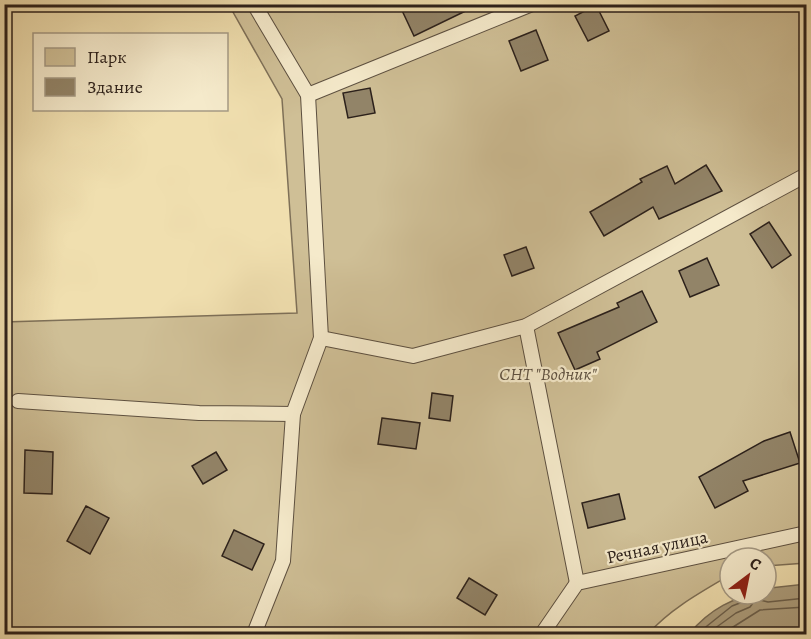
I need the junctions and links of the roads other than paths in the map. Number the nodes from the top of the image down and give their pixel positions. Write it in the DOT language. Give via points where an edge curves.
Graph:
graph roads {
  1 [pos="254,4"];
  2 [pos="532,4"];
  3 [pos="308,94"];
  4 [pos="807,175"];
  5 [pos="526,326"];
  6 [pos="321,338"];
  7 [pos="18,401"];
  8 [pos="293,414"];
  9 [pos="807,532"];
  10 [pos="577,583"];
  11 [pos="254,634"];
  12 [pos="542,634"];
  1 -- 3 [label="lane"];
  2 -- 3 [label="lane"];
  3 -- 6 [label="lane"];
  4 -- 5 [label="lane"];
  5 -- 6 [label="lane" via="414,356"];
  5 -- 10 [label="lane"];
  6 -- 8 [label="lane"];
  7 -- 8 [label="lane" via="200,413"];
  8 -- 11 [label="lane" via="283,561"];
  9 -- 10 [label="lane, Речная улица"];
  10 -- 12 [label="lane"];
}
